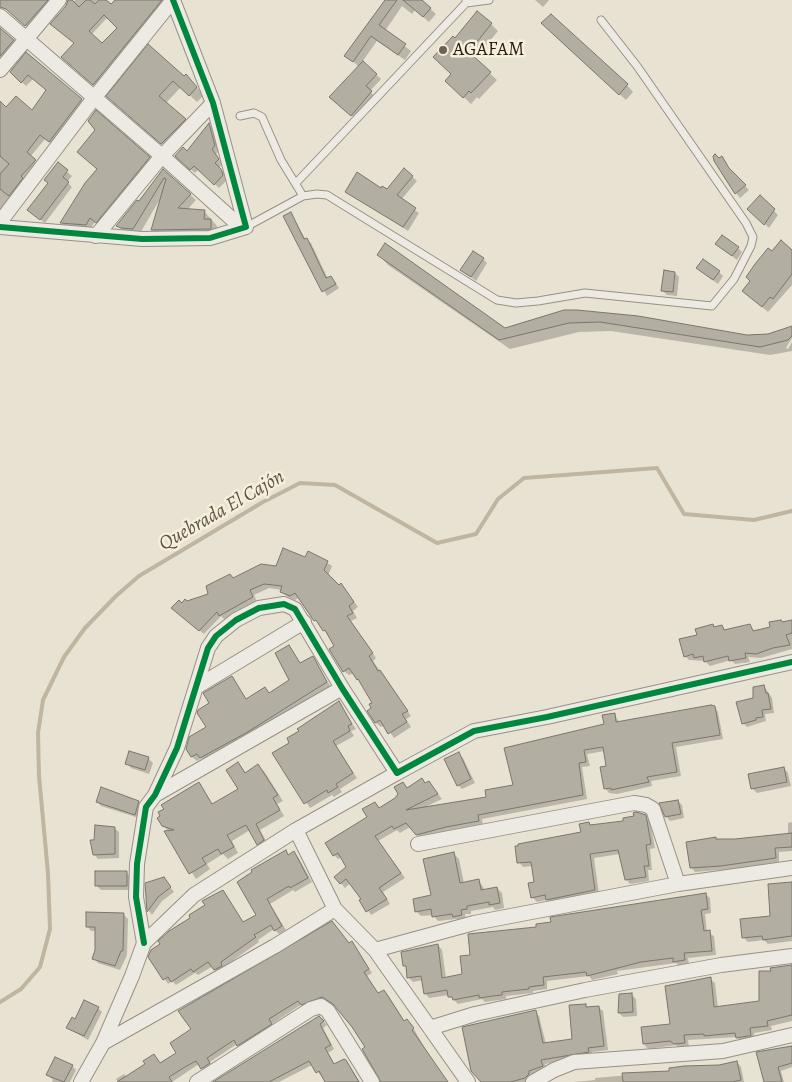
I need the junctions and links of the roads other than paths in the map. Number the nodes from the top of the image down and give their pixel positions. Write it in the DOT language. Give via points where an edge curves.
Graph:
graph roads {
  1 [pos="59,0"];
  2 [pos="173,0"];
  3 [pos="490,0"];
  4 [pos="466,1"];
  5 [pos="0,16"];
  6 [pos="601,20"];
  7 [pos="26,39"];
  8 [pos="0,70"];
  9 [pos="94,98"];
  10 [pos="213,103"];
  11 [pos="240,116"];
  12 [pos="162,156"];
  13 [pos="296,183"];
  14 [pos="303,196"];
  15 [pos="0,222"];
  16 [pos="0,227"];
  17 [pos="244,228"];
  18 [pos="96,236"];
  19 [pos="304,622"];
  20 [pos="792,662"];
  21 [pos="198,686"];
  22 [pos="342,688"];
  23 [pos="397,773"];
  24 [pos="155,795"];
  25 [pos="296,830"];
  26 [pos="418,844"];
  27 [pos="792,868"];
  28 [pos="678,884"];
  29 [pos="335,909"];
  30 [pos="144,943"];
  31 [pos="375,950"];
  32 [pos="792,956"];
  33 [pos="430,1028"];
  34 [pos="792,1035"];
  35 [pos="103,1042"];
  36 [pos="81,1082"];
  37 [pos="197,1082"];
  38 [pos="372,1082"];
  39 [pos="468,1082"];
  40 [pos="533,1082"];
  1 -- 7 [label="street"];
  2 -- 9 [label="street"];
  2 -- 10 [label="street"];
  3 -- 4 [label="lane"];
  4 -- 13 [label="lane"];
  5 -- 7 [label="street"];
  6 -- 14 [label="lane" via="648,81 753,237 734,279 712,306 585,293 516,303 497,300 327,195"];
  7 -- 8 [label="street"];
  7 -- 9 [label="street"];
  9 -- 12 [label="street"];
  9 -- 15 [label="street"];
  10 -- 12 [label="street"];
  10 -- 17 [label="street"];
  11 -- 13 [label="lane" via="254,113 262,117 281,160"];
  12 -- 17 [label="street"];
  12 -- 18 [label="street"];
  13 -- 14 [label="lane"];
  14 -- 17 [label="lane"];
  16 -- 18 [label="street"];
  17 -- 18 [label="street" via="210,238"];
  19 -- 21 [label="street"];
  19 -- 21 [label="street" via="296,609 284,604 259,608 236,620 216,636 208,648"];
  19 -- 22 [label="street"];
  20 -- 23 [label="street" via="474,731"];
  21 -- 24 [label="street" via="177,748"];
  22 -- 23 [label="street"];
  22 -- 24 [label="street"];
  23 -- 25 [label="street"];
  24 -- 30 [label="street" via="143,819 137,864 136,896"];
  25 -- 29 [label="street"];
  25 -- 30 [label="street" via="194,895"];
  26 -- 28 [label="street" via="634,804 646,805 652,809"];
  27 -- 28 [label="street"];
  28 -- 31 [label="street" via="474,923"];
  29 -- 31 [label="street"];
  29 -- 35 [label="street"];
  30 -- 35 [label="street"];
  31 -- 33 [label="street"];
  32 -- 33 [label="street" via="721,965 585,990 475,1014"];
  33 -- 39 [label="street"];
  34 -- 40 [label="street" via="723,1051 574,1062"];
  35 -- 36 [label="street"];
  37 -- 38 [label="street" via="311,1009 321,1006 328,1011"];
}
